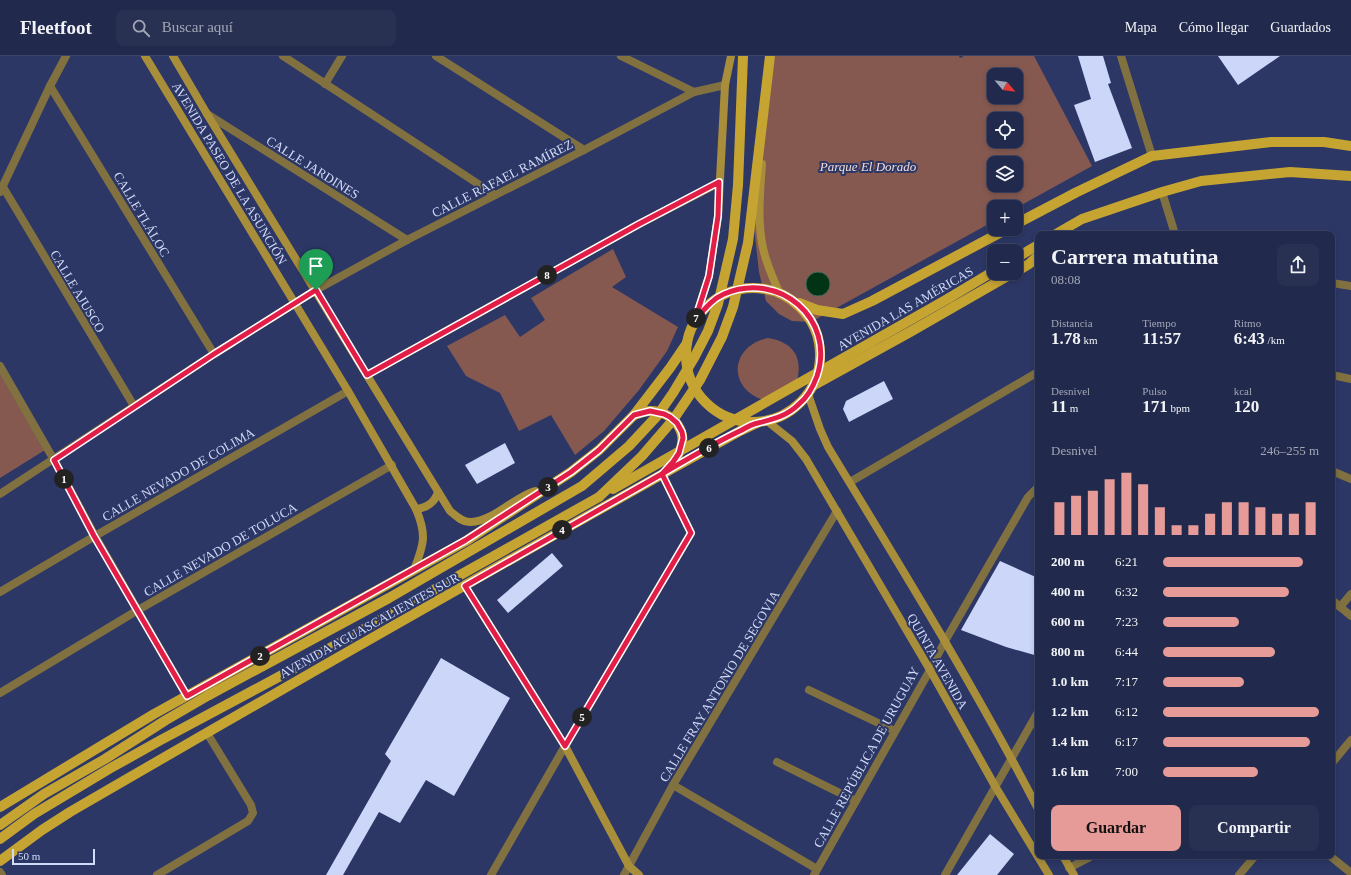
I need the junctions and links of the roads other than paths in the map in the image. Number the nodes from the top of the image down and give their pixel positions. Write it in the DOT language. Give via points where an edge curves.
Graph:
graph roads {
  1 [pos="66,56"];
  2 [pos="145,56"];
  3 [pos="173,56"];
  4 [pos="282,56"];
  5 [pos="342,56"];
  6 [pos="436,56"];
  7 [pos="621,56"];
  8 [pos="731,56"];
  9 [pos="743,56"];
  10 [pos="770,56"];
  11 [pos="775,56"];
  12 [pos="1122,56"];
  13 [pos="325,84"];
  14 [pos="725,85"];
  15 [pos="50,86"];
  16 [pos="694,92"];
  17 [pos="207,114"];
  18 [pos="1351,146"];
  19 [pos="584,150"];
  20 [pos="1152,156"];
  21 [pos="1351,176"];
  22 [pos="719,182"];
  23 [pos="1,190"];
  24 [pos="1162,192"];
  25 [pos="495,195"];
  26 [pos="1082,219"];
  27 [pos="1023,220"];
  28 [pos="1061,231"];
  29 [pos="1068,231"];
  30 [pos="1174,231"];
  31 [pos="994,236"];
  32 [pos="407,240"];
  33 [pos="1035,247"];
  34 [pos="1023,254"];
  35 [pos="1035,259"];
  36 [pos="1023,268"];
  37 [pos="987,275"];
  38 [pos="1001,280"];
  39 [pos="1335,283"];
  40 [pos="1351,286"];
  41 [pos="316,290"];
  42 [pos="779,292"];
  43 [pos="872,301"];
  44 [pos="796,302"];
  45 [pos="295,303"];
  46 [pos="695,320"];
  47 [pos="687,343"];
  48 [pos="214,354"];
  49 [pos="0,366"];
  50 [pos="1035,374"];
  51 [pos="367,375"];
  52 [pos="1335,376"];
  53 [pos="1351,379"];
  54 [pos="814,385"];
  55 [pos="348,391"];
  56 [pos="808,394"];
  57 [pos="134,406"];
  58 [pos="634,415"];
  59 [pos="762,422"];
  60 [pos="54,460"];
  61 [pos="392,465"];
  62 [pos="1335,472"];
  63 [pos="662,474"];
  64 [pos="1351,479"];
  65 [pos="850,482"];
  66 [pos="544,490"];
  67 [pos="1035,490"];
  68 [pos="438,492"];
  69 [pos="0,494"];
  70 [pos="599,497"];
  71 [pos="416,509"];
  72 [pos="837,511"];
  73 [pos="94,536"];
  74 [pos="414,570"];
  75 [pos="465,586"];
  76 [pos="0,592"];
  77 [pos="1351,594"];
  78 [pos="1335,603"];
  79 [pos="1340,607"];
  80 [pos="138,610"];
  81 [pos="1351,616"];
  82 [pos="945,641"];
  83 [pos="930,670"];
  84 [pos="809,690"];
  85 [pos="0,693"];
  86 [pos="187,696"];
  87 [pos="1035,717"];
  88 [pos="895,731"];
  89 [pos="207,733"];
  90 [pos="1351,740"];
  91 [pos="565,746"];
  92 [pos="1012,759"];
  93 [pos="1335,759"];
  94 [pos="777,762"];
  95 [pos="673,786"];
  96 [pos="995,786"];
  97 [pos="856,801"];
  98 [pos="1035,803"];
  99 [pos="0,807"];
  100 [pos="0,824"];
  101 [pos="0,839"];
  102 [pos="1035,852"];
  103 [pos="1039,859"];
  104 [pos="1064,859"];
  105 [pos="1088,859"];
  106 [pos="1252,859"];
  107 [pos="1334,859"];
  108 [pos="0,860"];
  109 [pos="629,866"];
  110 [pos="0,872"];
  111 [pos="816,872"];
  112 [pos="1071,872"];
  113 [pos="1351,874"];
  114 [pos="2,875"];
  115 [pos="158,875"];
  116 [pos="491,875"];
  117 [pos="624,875"];
  118 [pos="639,875"];
  119 [pos="945,875"];
  120 [pos="1049,875"];
  121 [pos="1239,875"];
  1 -- 15 [label="street"];
  2 -- 45 [label="street, AVENIDA PASEO DE LA ASUNCIÓN"];
  3 -- 17 [label="street, AVENIDA PASEO DE LA ASUNCIÓN"];
  4 -- 13 [label="street"];
  5 -- 13 [label="street"];
  6 -- 19 [label="street"];
  7 -- 16 [label="street"];
  8 -- 14 [label="street, AVENIDA AGUASCALIENTES SUR"];
  9 -- 100 [label="main road, AVENIDA AGUASCALIENTES SUR, bridge" via="734,239 718,304 708,331 674,393 630,446 582,486 389,598 166,720 44,794"];
  10 -- 70 [label="main road, AVENIDA AGUASCALIENTES SUR, bridge" via="748,242 733,307 722,337 700,380 673,420 642,456"];
  11 -- 42 [label="street" via="759,210 763,248"];
  12 -- 20 [label="street"];
  13 -- 25 [label="street"];
  14 -- 16 [label="street, CALLE RAFAEL RAMÍREZ"];
  14 -- 22 [label="street, AVENIDA AGUASCALIENTES SUR"];
  15 -- 23 [label="street"];
  15 -- 48 [label="street, CALLE TLÁLOC"];
  16 -- 19 [label="street, CALLE RAFAEL RAMÍREZ"];
  17 -- 32 [label="street, CALLE JARDINES"];
  17 -- 41 [label="street, AVENIDA PASEO DE LA ASUNCIÓN"];
  18 -- 20 [label="main road" via="1324,142 1271,142"];
  19 -- 25 [label="street, CALLE RAFAEL RAMÍREZ"];
  20 -- 27 [label="main road"];
  21 -- 24 [label="main road" via="1290,172 1201,181"];
  22 -- 46 [label="street, AVENIDA AGUASCALIENTES SUR" via="718,216 709,276"];
  22 -- 51 [label="street"];
  23 -- 57 [label="street, CALLE AJUSCO"];
  24 -- 26 [label="main road"];
  24 -- 30 [label="street"];
  25 -- 32 [label="street, CALLE RAFAEL RAMÍREZ"];
  26 -- 28 [label="main road"];
  26 -- 29 [label="main road"];
  31 -- 43 [label="main road, AVENIDA LAS AMÉRICAS"];
  32 -- 41 [label="street, CALLE RAFAEL RAMÍREZ"];
  33 -- 34 [label="main road"];
  35 -- 36 [label="main road"];
  37 -- 70 [label="main road, AVENIDA LAS AMÉRICAS, bridge"];
  38 -- 54 [label="main road, AVENIDA AGUASCALIENTES SUR"];
  39 -- 40 [label="street"];
  41 -- 45 [label="street, CALLE RAFAEL RAMÍREZ"];
  41 -- 51 [label="street, AVENIDA PASEO DE LA ASUNCIÓN"];
  42 -- 44 [label="main road, AVENIDA AGUASCALIENTES SUR"];
  42 -- 46 [label="main road, AVENIDA AGUASCALIENTES SUR" via="761,287 741,288 723,294 708,305"];
  43 -- 44 [label="main road, AVENIDA AGUASCALIENTES SUR" via="843,314 817,310"];
  44 -- 54 [label="main road, AVENIDA AGUASCALIENTES SUR" via="808,315 817,331 821,349 820,367"];
  45 -- 48 [label="street, CALLE RAFAEL RAMÍREZ"];
  45 -- 55 [label="street, AVENIDA PASEO DE LA ASUNCIÓN"];
  46 -- 47 [label="main road, AVENIDA AGUASCALIENTES SUR"];
  47 -- 58 [label="main road, AVENIDA AGUASCALIENTES SUR"];
  47 -- 59 [label="main road, AVENIDA AGUASCALIENTES SUR" via="688,373 702,400 727,418 742,422"];
  48 -- 57 [label="street, CALLE RAFAEL RAMÍREZ"];
  49 -- 60 [label="street"];
  50 -- 65 [label="street"];
  51 -- 68 [label="street, AVENIDA PASEO DE LA ASUNCIÓN"];
  52 -- 53 [label="street"];
  54 -- 56 [label="main road, AVENIDA AGUASCALIENTES SUR"];
  55 -- 61 [label="street, AVENIDA PASEO DE LA ASUNCIÓN"];
  55 -- 73 [label="street, CALLE NEVADO DE COLIMA"];
  56 -- 59 [label="main road, AVENIDA AGUASCALIENTES SUR" via="790,412"];
  56 -- 65 [label="street, QUINTA AVENIDA" via="828,447"];
  57 -- 60 [label="street, CALLE RAFAEL RAMÍREZ"];
  58 -- 63 [label="main road" via="650,411 664,414 677,423 682,432 679,453"];
  58 -- 66 [label="main road, AVENIDA AGUASCALIENTES SUR" via="599,450"];
  59 -- 63 [label="main road, AVENIDA AGUASCALIENTES SUR" via="740,431"];
  59 -- 72 [label="street, QUINTA AVENIDA" via="792,441 806,459"];
  60 -- 69 [label="street, CALLE RAFAEL RAMÍREZ"];
  60 -- 73 [label="street"];
  61 -- 71 [label="street, AVENIDA PASEO DE LA ASUNCIÓN"];
  61 -- 80 [label="street, CALLE NEVADO DE TOLUCA"];
  62 -- 64 [label="street"];
  63 -- 75 [label="main road, AVENIDA AGUASCALIENTES SUR"];
  63 -- 91 [label="street" via="691,533"];
  65 -- 82 [label="street, QUINTA AVENIDA"];
  66 -- 68 [label="street, AVENIDA PASEO DE LA ASUNCIÓN" via="533,492 485,518 470,522 458,518 450,511"];
  66 -- 74 [label="main road, AVENIDA AGUASCALIENTES SUR"];
  67 -- 82 [label="street, CALLE REPÚBLICA DE URUGUAY" via="1028,497"];
  68 -- 71 [label="street" via="430,504"];
  70 -- 101 [label="main road, AVENIDA AGUASCALIENTES SUR" via="284,674 159,741 44,807"];
  71 -- 74 [label="street, AVENIDA PASEO DE LA ASUNCIÓN" via="424,536"];
  72 -- 83 [label="street, QUINTA AVENIDA"];
  72 -- 95 [label="street, CALLE FRAY ANTONIO DE SEGOVIA"];
  73 -- 76 [label="street, CALLE NEVADO DE COLIMA"];
  73 -- 80 [label="street"];
  74 -- 86 [label="main road, AVENIDA AGUASCALIENTES SUR"];
  75 -- 89 [label="main road, AVENIDA AGUASCALIENTES SUR"];
  75 -- 91 [label="street"];
  77 -- 79 [label="street"];
  78 -- 79 [label="street"];
  79 -- 81 [label="street"];
  80 -- 85 [label="street, CALLE NEVADO DE TOLUCA"];
  80 -- 86 [label="street"];
  82 -- 83 [label="street, CALLE REPÚBLICA DE URUGUAY"];
  82 -- 92 [label="street, QUINTA AVENIDA"];
  83 -- 88 [label="street, CALLE REPÚBLICA DE URUGUAY"];
  83 -- 96 [label="street, QUINTA AVENIDA"];
  84 -- 88 [label="street"];
  86 -- 99 [label="main road, AVENIDA AGUASCALIENTES SUR"];
  87 -- 92 [label="street"];
  88 -- 97 [label="street, CALLE REPÚBLICA DE URUGUAY"];
  89 -- 108 [label="main road, AVENIDA AGUASCALIENTES SUR" via="70,812"];
  89 -- 115 [label="street" via="251,805 253,813 248,821"];
  90 -- 93 [label="street"];
  91 -- 109 [label="street"];
  91 -- 116 [label="street"];
  92 -- 96 [label="street"];
  92 -- 98 [label="street, QUINTA AVENIDA"];
  94 -- 97 [label="street"];
  95 -- 109 [label="street, CALLE FRAY ANTONIO DE SEGOVIA"];
  95 -- 111 [label="street"];
  96 -- 102 [label="street, QUINTA AVENIDA"];
  96 -- 119 [label="street"];
  97 -- 111 [label="street, CALLE REPÚBLICA DE URUGUAY"];
  103 -- 120 [label="street, QUINTA AVENIDA"];
  104 -- 112 [label="street"];
  105 -- 112 [label="street"];
  106 -- 121 [label="street"];
  107 -- 113 [label="street"];
  109 -- 117 [label="street, CALLE FRAY ANTONIO DE SEGOVIA"];
  109 -- 118 [label="street"];
  110 -- 114 [label="street"];
}
